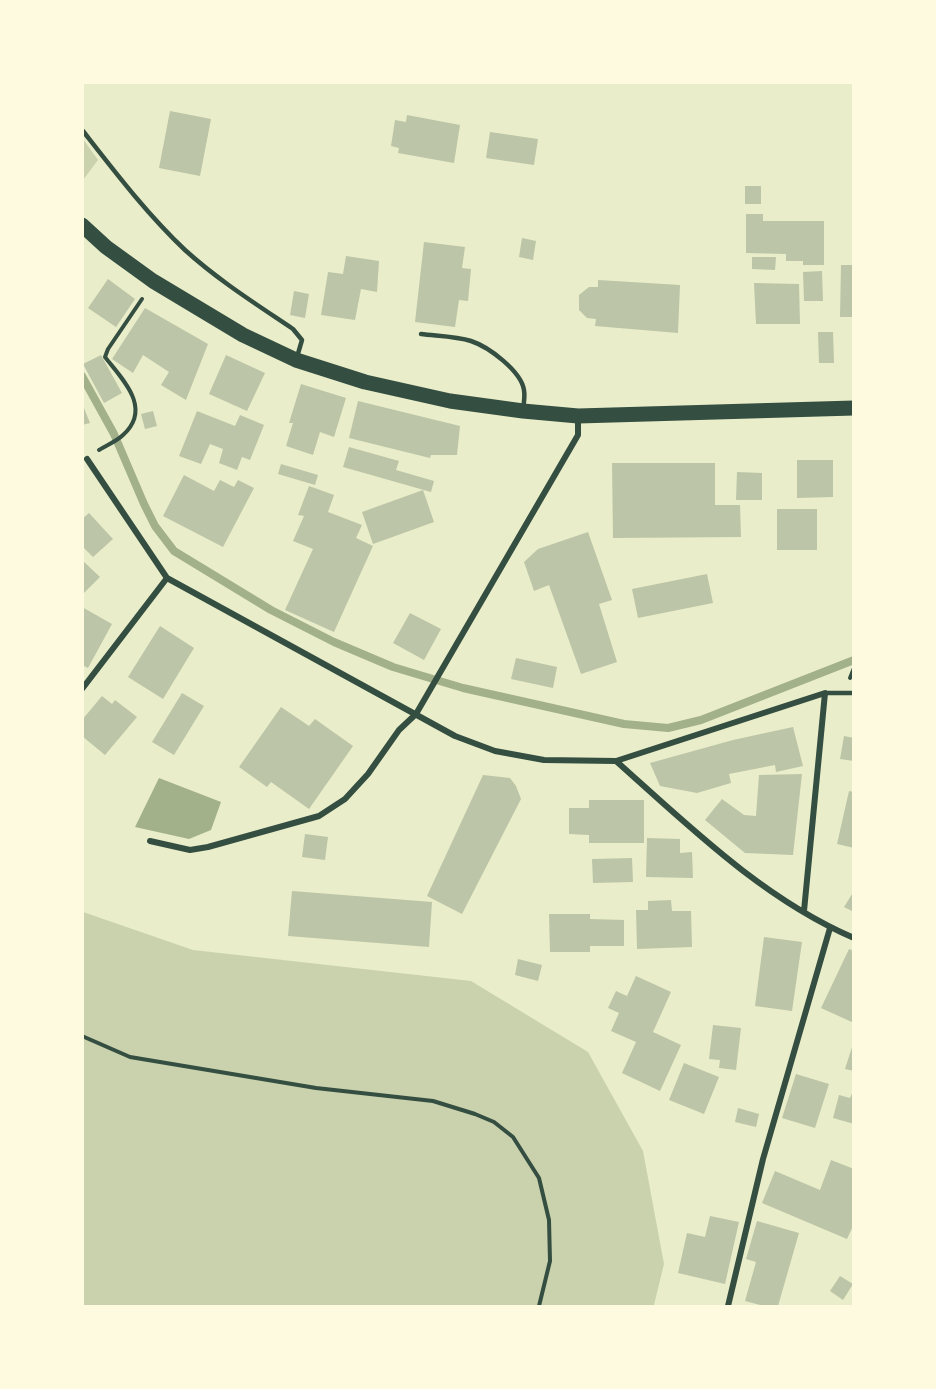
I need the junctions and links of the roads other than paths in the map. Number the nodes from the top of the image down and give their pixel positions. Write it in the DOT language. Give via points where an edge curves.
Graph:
graph roads {
  1 [pos="83,131"];
  2 [pos="82,225"];
  3 [pos="421,334"];
  4 [pos="296,360"];
  5 [pos="854,408"];
  6 [pos="524,411"];
  7 [pos="578,416"];
  8 [pos="87,459"];
  9 [pos="167,578"];
  10 [pos="82,689"];
  11 [pos="825,693"];
  12 [pos="854,693"];
  13 [pos="416,714"];
  14 [pos="616,761"];
  15 [pos="150,841"];
  16 [pos="804,911"];
  17 [pos="830,928"];
  18 [pos="854,938"];
  19 [pos="728,1306"];
  1 -- 4 [label="lane" via="149,212 185,249 293,329 302,340"];
  2 -- 4 [label="main road" via="153,281 243,335"];
  3 -- 6 [label="lane" via="470,341 485,348 519,378 524,390"];
  4 -- 6 [label="main road" via="329,372 450,401"];
  5 -- 7 [label="main road"];
  6 -- 7 [label="main road"];
  7 -- 13 [label="street" via="578,435"];
  8 -- 9 [label="street"];
  9 -- 10 [label="street"];
  9 -- 13 [label="street"];
  11 -- 12 [label="lane"];
  11 -- 14 [label="street"];
  11 -- 16 [label="street"];
  13 -- 14 [label="street" via="495,751 544,760"];
  13 -- 15 [label="street" via="345,799 319,816 190,850"];
  14 -- 16 [label="street" via="747,874"];
  16 -- 17 [label="street"];
  17 -- 18 [label="street"];
  17 -- 19 [label="street" via="763,1159"];
}
